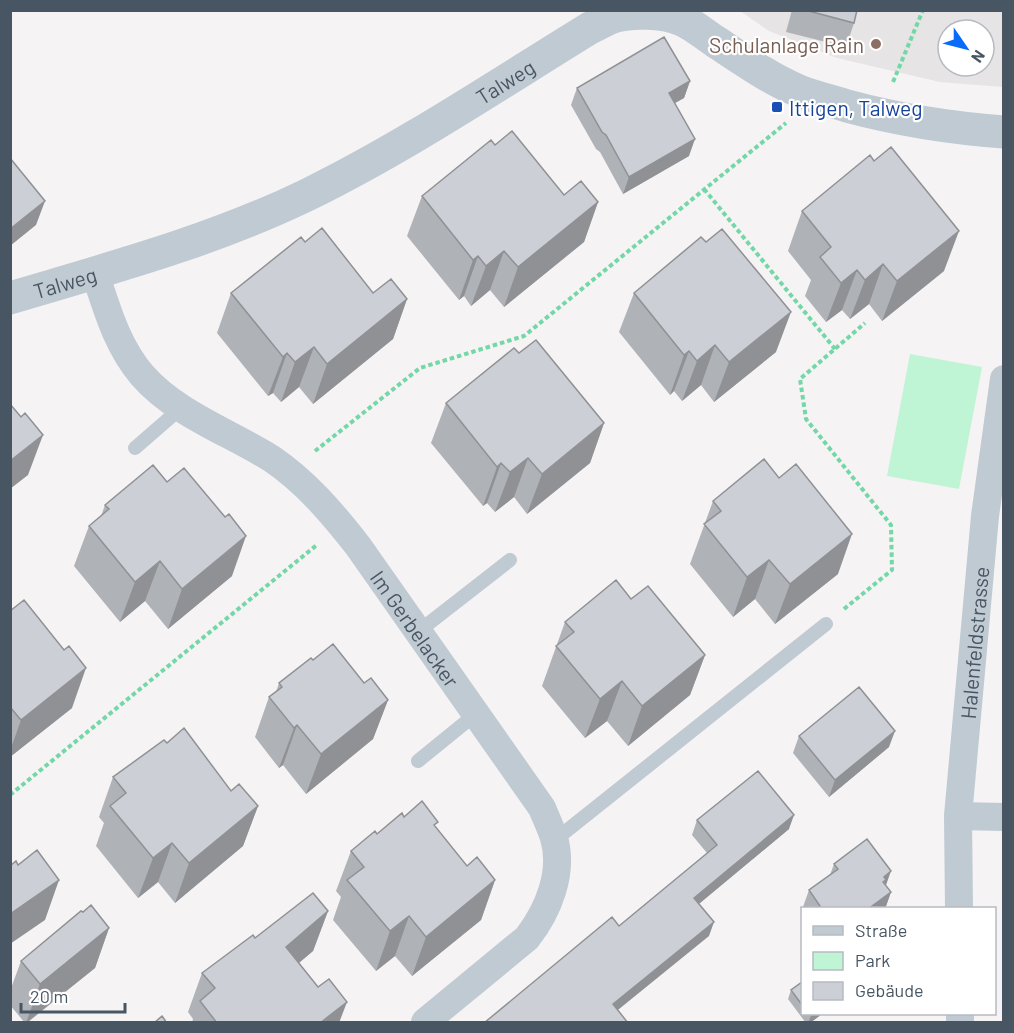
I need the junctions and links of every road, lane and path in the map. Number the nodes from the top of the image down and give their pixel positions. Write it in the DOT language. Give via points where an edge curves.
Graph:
graph roads {
  1 [pos="923,10"];
  2 [pos="667,13"];
  3 [pos="881,115"];
  4 [pos="789,121"];
  5 [pos="1004,132"];
  6 [pos="704,189"];
  7 [pos="95,273"];
  8 [pos="10,298"];
  9 [pos="865,323"];
  10 [pos="835,348"];
  11 [pos="1004,379"];
  12 [pos="181,408"];
  13 [pos="135,448"];
  14 [pos="288,472"];
  15 [pos="994,517"];
  16 [pos="342,525"];
  17 [pos="510,560"];
  18 [pos="826,624"];
  19 [pos="419,632"];
  20 [pos="477,713"];
  21 [pos="418,761"];
  22 [pos="10,795"];
  23 [pos="957,816"];
  24 [pos="1004,817"];
  25 [pos="555,840"];
  26 [pos="959,907"];
  27 [pos="425,1023"];
  1 -- 3 [label="path"];
  2 -- 3 [label="street, Talweg" via="799,91"];
  2 -- 7 [label="street, Talweg" via="612,17 378,158 306,195 172,250"];
  3 -- 5 [label="street, Talweg" via="952,128"];
  4 -- 6 [label="path"];
  6 -- 10 [label="path"];
  6 -- 14 [label="path" via="524,336 420,368"];
  7 -- 8 [label="street, Talweg"];
  7 -- 12 [label="street, Im Gerbelacker" via="127,355 143,376"];
  9 -- 10 [label="path"];
  10 -- 18 [label="path" via="800,379 806,419 891,525 892,570"];
  11 -- 15 [label="street, Halenfeldstrasse"];
  12 -- 13 [label="lane"];
  12 -- 14 [label="street, Im Gerbelacker" via="256,449"];
  14 -- 16 [label="street, Im Gerbelacker"];
  15 -- 23 [label="street, Halenfeldstrasse"];
  16 -- 19 [label="street, Im Gerbelacker"];
  16 -- 22 [label="path"];
  17 -- 19 [label="lane"];
  18 -- 25 [label="lane"];
  19 -- 20 [label="street, Im Gerbelacker"];
  20 -- 21 [label="lane"];
  20 -- 25 [label="street, Im Gerbelacker" via="542,808"];
  23 -- 24 [label="street"];
  23 -- 26 [label="street, Halenfeldstrasse"];
  25 -- 27 [label="street, Im Gerbelacker" via="556,871 539,923 527,938"];
}
